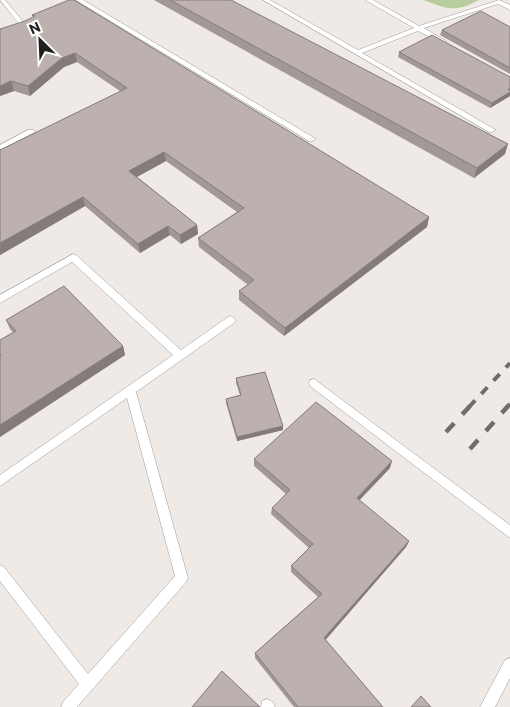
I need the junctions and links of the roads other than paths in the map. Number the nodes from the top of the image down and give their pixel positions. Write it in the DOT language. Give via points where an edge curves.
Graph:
graph roads {
  1 [pos="2,0"];
  2 [pos="79,0"];
  3 [pos="266,0"];
  4 [pos="372,1"];
  5 [pos="510,8"];
  6 [pos="30,19"];
  7 [pos="20,22"];
  8 [pos="419,28"];
  9 [pos="0,36"];
  10 [pos="452,47"];
  11 [pos="358,52"];
  12 [pos="492,130"];
  13 [pos="31,132"];
  14 [pos="312,139"];
  15 [pos="0,148"];
  16 [pos="0,299"];
  17 [pos="231,320"];
  18 [pos="180,356"];
  19 [pos="314,383"];
  20 [pos="130,390"];
  21 [pos="0,482"];
  22 [pos="510,532"];
  23 [pos="0,571"];
  24 [pos="510,665"];
  25 [pos="88,684"];
  26 [pos="68,707"];
  27 [pos="487,707"];
  1 -- 7 [label="lane"];
  2 -- 14 [label="lane"];
  3 -- 11 [label="lane"];
  4 -- 8 [label="lane"];
  5 -- 8 [label="lane" via="499,2"];
  6 -- 7 [label="lane"];
  7 -- 9 [label="lane" via="25,27"];
  8 -- 10 [label="lane"];
  8 -- 11 [label="lane"];
  11 -- 12 [label="lane"];
  13 -- 15 [label="lane"];
  16 -- 18 [label="lane" via="73,256"];
  17 -- 18 [label="lane"];
  18 -- 20 [label="lane"];
  19 -- 22 [label="lane"];
  20 -- 21 [label="lane"];
  20 -- 25 [label="lane" via="182,578"];
  23 -- 25 [label="lane"];
  24 -- 27 [label="lane"];
  25 -- 26 [label="lane"];
}
